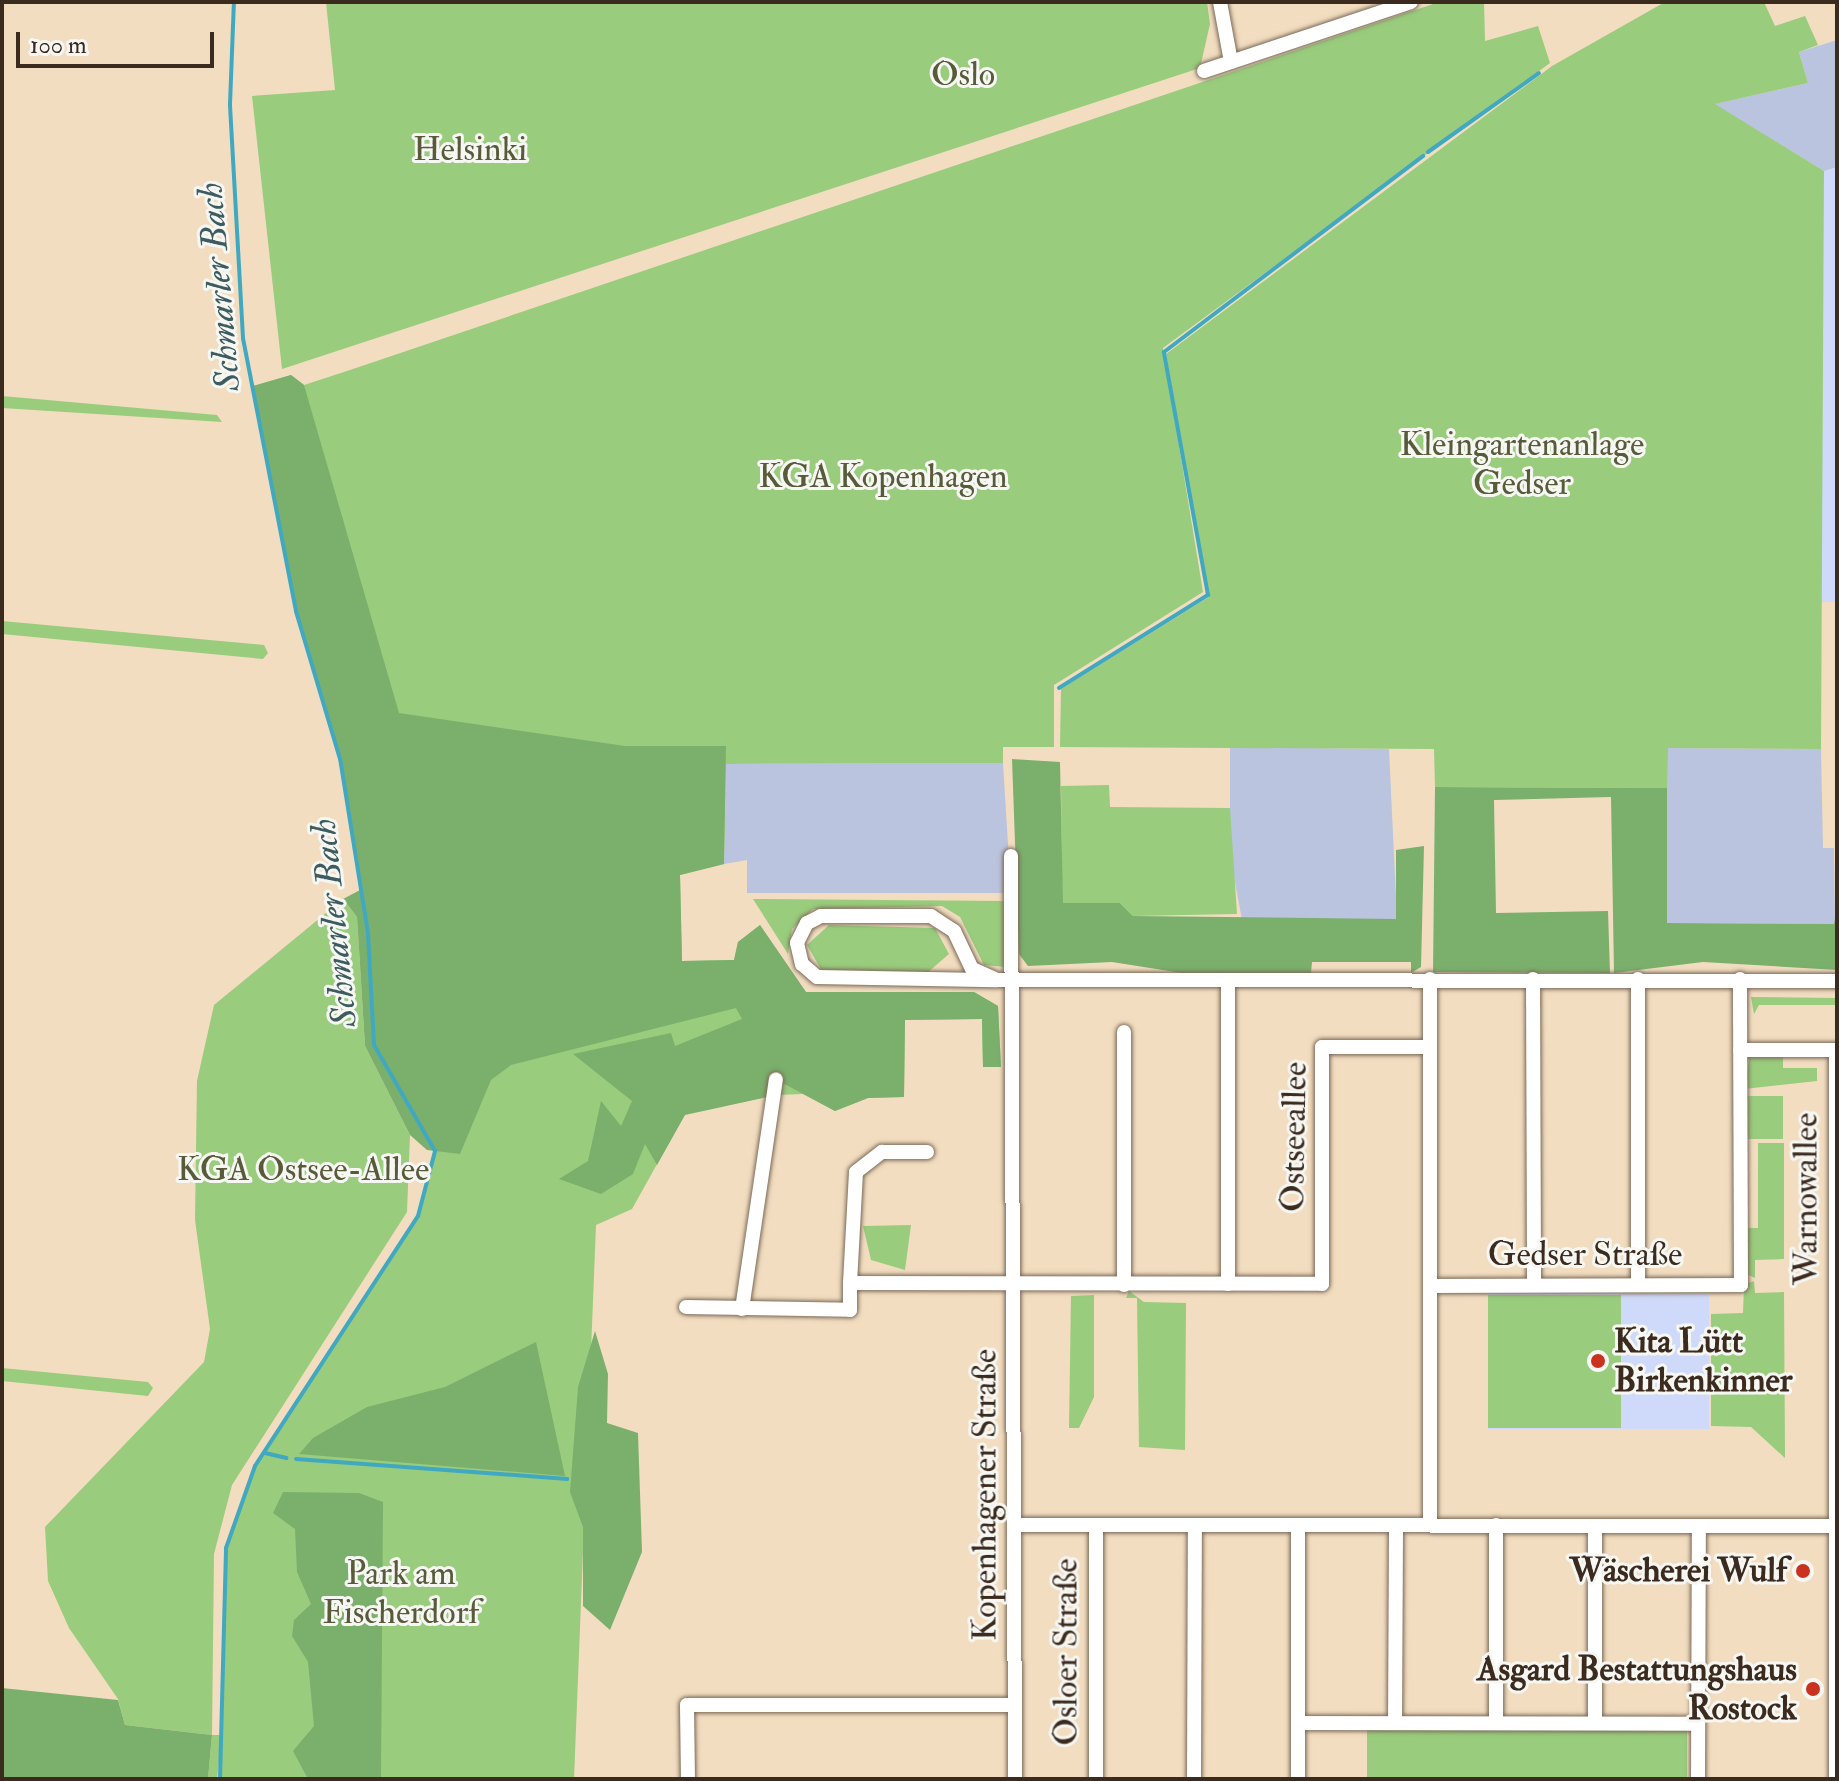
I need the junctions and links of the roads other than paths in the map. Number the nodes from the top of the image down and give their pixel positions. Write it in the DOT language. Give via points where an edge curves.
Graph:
graph roads {
  1 [pos="1220,2"];
  2 [pos="1411,2"];
  3 [pos="1231,62"];
  4 [pos="1204,71"];
  5 [pos="1011,856"];
  6 [pos="1430,979"];
  7 [pos="1533,979"];
  8 [pos="1638,979"];
  9 [pos="1740,979"];
  10 [pos="997,980"];
  11 [pos="1015,980"];
  12 [pos="1228,980"];
  13 [pos="1837,981"];
  14 [pos="1124,1032"];
  15 [pos="1430,1047"];
  16 [pos="1740,1050"];
  17 [pos="776,1079"];
  18 [pos="927,1152"];
  19 [pos="850,1283"];
  20 [pos="1228,1284"];
  21 [pos="1015,1285"];
  22 [pos="1124,1285"];
  23 [pos="1534,1285"];
  24 [pos="1638,1285"];
  25 [pos="1430,1286"];
  26 [pos="686,1307"];
  27 [pos="742,1309"];
  28 [pos="1015,1525"];
  29 [pos="1096,1525"];
  30 [pos="1195,1525"];
  31 [pos="1298,1525"];
  32 [pos="1396,1525"];
  33 [pos="1430,1525"];
  34 [pos="1496,1525"];
  35 [pos="1595,1526"];
  36 [pos="1699,1526"];
  37 [pos="1837,1526"];
  38 [pos="1015,1705"];
  39 [pos="1298,1723"];
  40 [pos="1395,1723"];
  41 [pos="1496,1723"];
  42 [pos="1595,1723"];
  43 [pos="1698,1724"];
  44 [pos="688,1779"];
  45 [pos="1015,1779"];
  46 [pos="1096,1779"];
  47 [pos="1194,1779"];
  48 [pos="1298,1779"];
  49 [pos="1698,1779"];
  50 [pos="1836,1779"];
  1 -- 3 [label="street"];
  2 -- 3 [label="street"];
  3 -- 4 [label="street"];
  5 -- 11 [label="street"];
  6 -- 7 [label="street"];
  6 -- 12 [label="street"];
  6 -- 15 [label="street"];
  7 -- 8 [label="street"];
  7 -- 23 [label="street"];
  8 -- 9 [label="street"];
  8 -- 24 [label="street"];
  9 -- 13 [label="street"];
  9 -- 16 [label="street"];
  10 -- 10 [label="street" via="972,969 954,931 931,916 821,916 807,923 797,943 802,964 817,977"];
  10 -- 11 [label="street"];
  11 -- 12 [label="street"];
  11 -- 21 [label="street, Kopenhagener Straße"];
  12 -- 20 [label="street, Ostseeallee"];
  14 -- 22 [label="street"];
  15 -- 20 [label="street, Ostseeallee" via="1322,1047 1322,1284"];
  15 -- 25 [label="street"];
  16 -- 24 [label="street, Gedser Straße" via="1741,1285"];
  16 -- 37 [label="street, Warnowallee" via="1836,1050"];
  17 -- 27 [label="street"];
  18 -- 19 [label="street" via="882,1152 856,1172"];
  19 -- 21 [label="street"];
  19 -- 27 [label="street" via="850,1310"];
  20 -- 22 [label="street"];
  21 -- 22 [label="street"];
  21 -- 28 [label="street, Kopenhagener Straße"];
  23 -- 24 [label="street, Gedser Straße"];
  23 -- 25 [label="street, Gedser Straße"];
  25 -- 33 [label="street"];
  26 -- 27 [label="street"];
  28 -- 29 [label="street, Osloer Straße"];
  28 -- 38 [label="street, Kopenhagener Straße"];
  29 -- 30 [label="street, Osloer Straße"];
  29 -- 46 [label="street, Osloer Straße"];
  30 -- 31 [label="street, Osloer Straße"];
  30 -- 47 [label="street"];
  31 -- 32 [label="street, Osloer Straße"];
  31 -- 39 [label="street"];
  32 -- 33 [label="street, Osloer Straße"];
  32 -- 40 [label="street"];
  33 -- 34 [label="street, Osloer Straße"];
  34 -- 35 [label="street, Osloer Straße"];
  34 -- 41 [label="street"];
  35 -- 36 [label="street, Osloer Straße"];
  35 -- 42 [label="street"];
  36 -- 37 [label="street, Osloer Straße"];
  36 -- 43 [label="street"];
  37 -- 50 [label="street, Warnowallee"];
  38 -- 44 [label="street" via="687,1705"];
  38 -- 45 [label="street, Kopenhagener Straße"];
  39 -- 40 [label="street"];
  39 -- 48 [label="street"];
  40 -- 41 [label="street"];
  41 -- 42 [label="street"];
  42 -- 43 [label="street"];
  43 -- 49 [label="street"];
}
